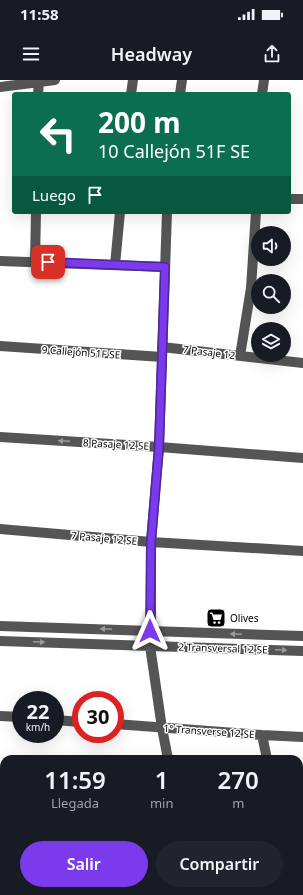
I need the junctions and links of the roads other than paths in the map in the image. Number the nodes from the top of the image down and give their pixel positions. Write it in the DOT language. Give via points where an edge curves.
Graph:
graph roads {
  1 [pos="55,80"];
  2 [pos="133,80"];
  3 [pos="182,80"];
  4 [pos="264,80"];
  5 [pos="39,82"];
  6 [pos="0,87"];
  7 [pos="38,92"];
  8 [pos="131,92"];
  9 [pos="180,92"];
  10 [pos="262,92"];
  11 [pos="291,199"];
  12 [pos="303,199"];
  13 [pos="36,214"];
  14 [pos="120,214"];
  15 [pos="168,214"];
  16 [pos="256,214"];
  17 [pos="0,260"];
  18 [pos="35,262"];
  19 [pos="115,265"];
  20 [pos="165,267"];
  21 [pos="0,346"];
  22 [pos="162,352"];
  23 [pos="240,356"];
  24 [pos="303,363"];
  25 [pos="0,438"];
  26 [pos="159,447"];
  27 [pos="303,458"];
  28 [pos="0,529"];
  29 [pos="151,542"];
  30 [pos="303,551"];
  31 [pos="0,626"];
  32 [pos="150,631"];
  33 [pos="303,636"];
  34 [pos="0,641"];
  35 [pos="150,646"];
  36 [pos="303,651"];
  37 [pos="0,716"];
  38 [pos="12,717"];
  39 [pos="124,725"];
  40 [pos="162,728"];
  41 [pos="262,735"];
  42 [pos="303,737"];
  43 [pos="167,755"];
  44 [pos="266,755"];
  1 -- 5 [label="street"];
  2 -- 8 [label="street"];
  3 -- 9 [label="street"];
  4 -- 10 [label="street"];
  5 -- 6 [label="street"];
  5 -- 7 [label="street"];
  11 -- 12 [label="street"];
  13 -- 18 [label="street"];
  14 -- 19 [label="street"];
  15 -- 20 [label="street"];
  16 -- 23 [label="street" via="251,288"];
  17 -- 18 [label="street"];
  18 -- 19 [label="street"];
  19 -- 20 [label="street"];
  20 -- 22 [label="street"];
  21 -- 22 [label="street, 9 Callejón 51F SE"];
  22 -- 23 [label="street, 7 Pasaje 12"];
  22 -- 26 [label="street"];
  23 -- 24 [label="street, 7 Pasaje 12"];
  26 -- 25 [label="street, 8 Pasaje 12 SE, one-way"];
  26 -- 27 [label="street, 8 Pasaje 12 SE"];
  26 -- 29 [label="street"];
  28 -- 29 [label="street, 7 Pasaje 12 SE"];
  29 -- 30 [label="street, 7 Pasaje 12 SE"];
  29 -- 32 [label="street"];
  32 -- 31 [label="street, 2 Transversal 12 SE, one-way"];
  33 -- 32 [label="street, 2 Transversal 12 SE, one-way"];
  34 -- 35 [label="street, 2 Transversal 12 SE, one-way"];
  35 -- 36 [label="street, 2 Transversal 12 SE, one-way"];
  35 -- 40 [label="street"];
  37 -- 38 [label="street"];
  39 -- 40 [label="street, 1° Transverse 12 SE"];
  40 -- 41 [label="street, 1° Transverse 12 SE"];
  40 -- 43 [label="street"];
  41 -- 42 [label="street, 1° Transverse 12 SE"];
  41 -- 44 [label="street"];
}
